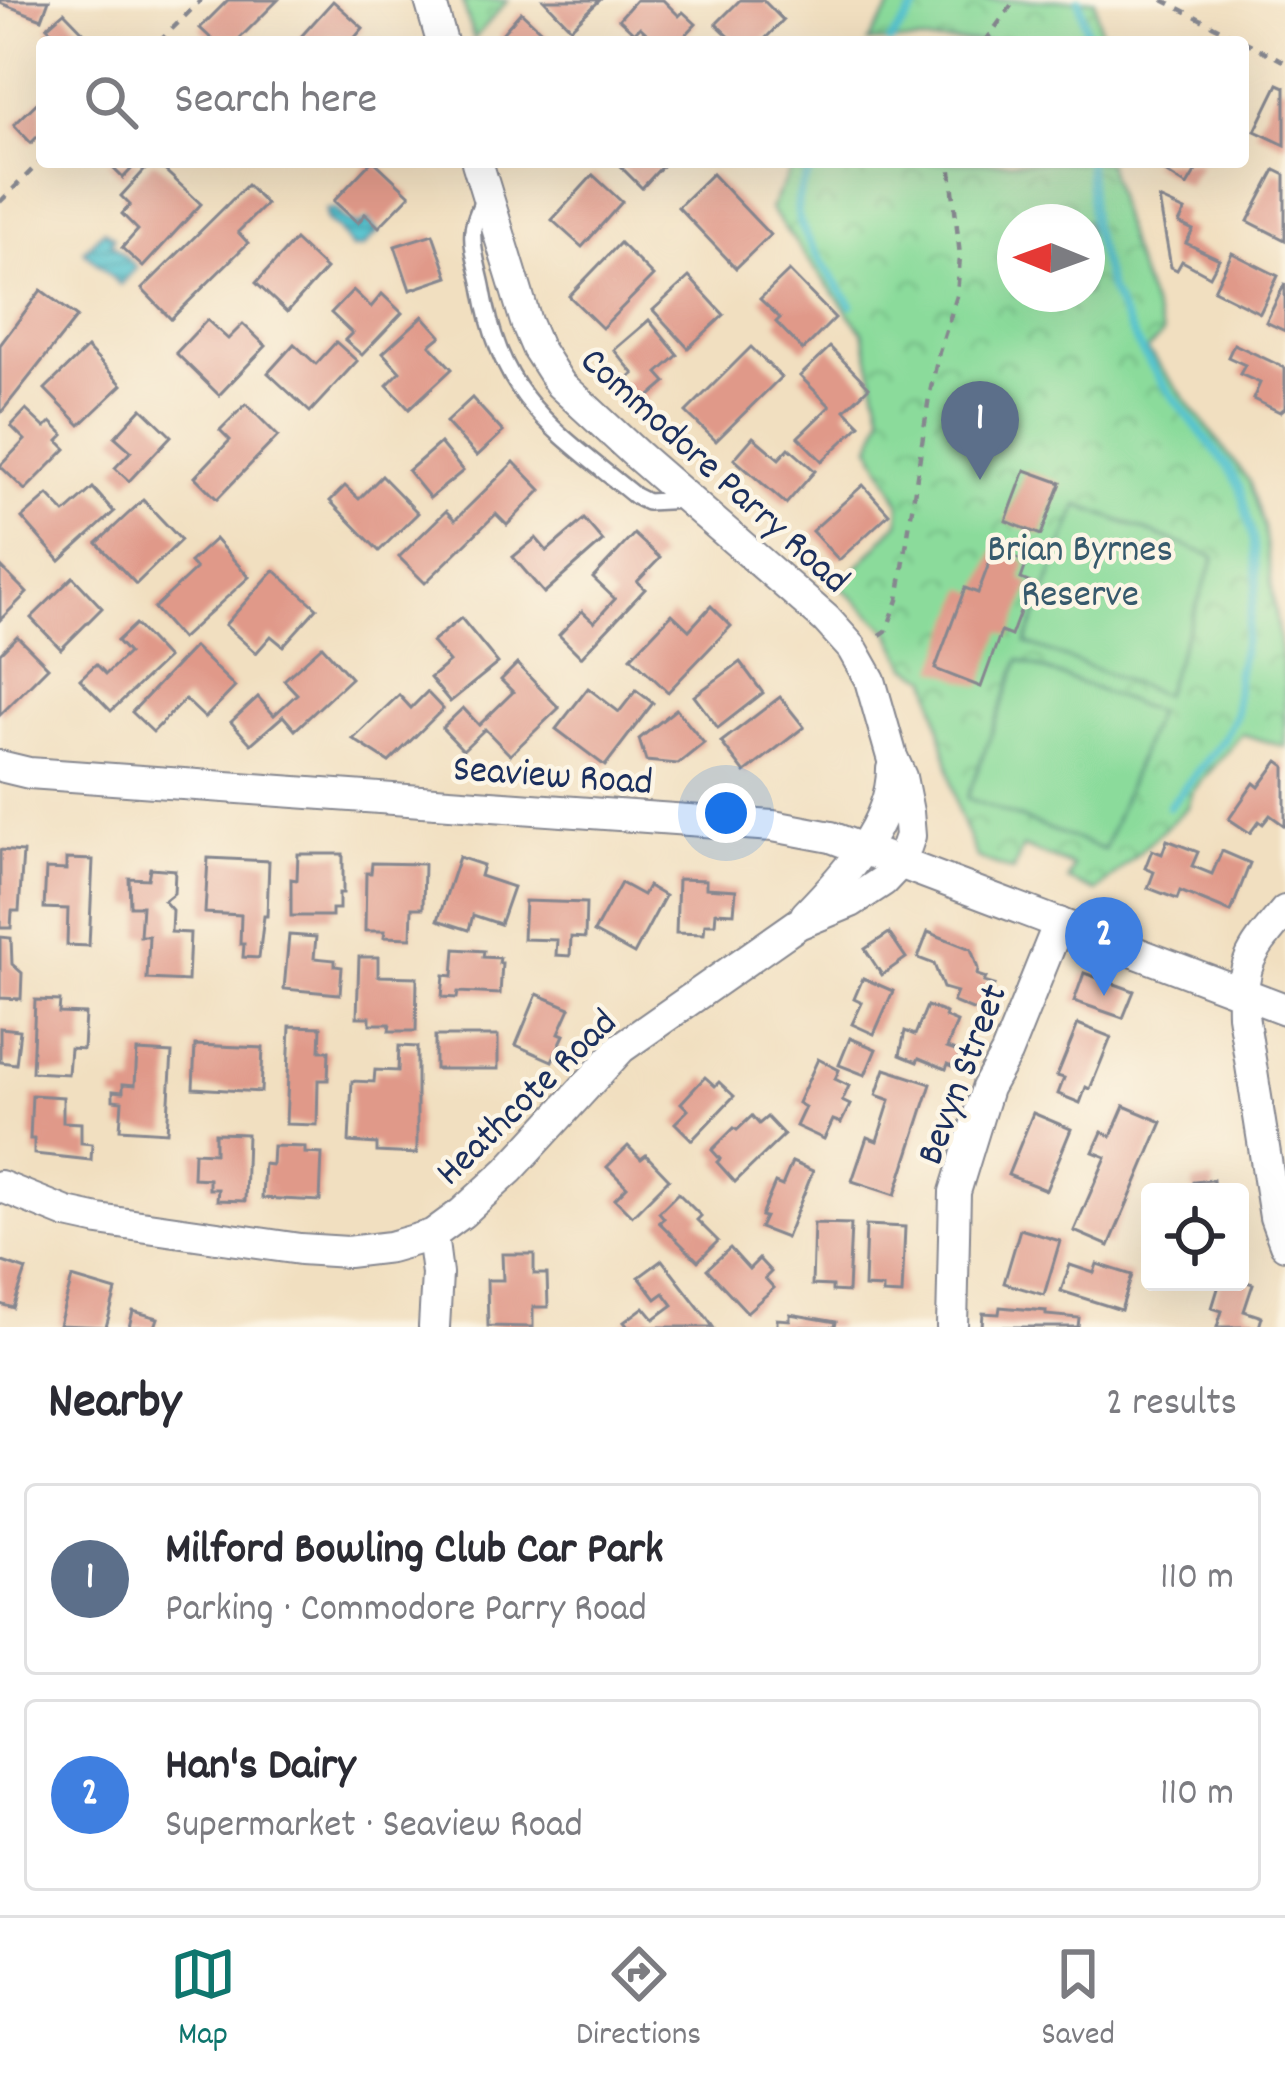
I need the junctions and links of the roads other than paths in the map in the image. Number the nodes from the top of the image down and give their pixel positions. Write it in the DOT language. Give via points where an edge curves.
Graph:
graph roads {
  1 [pos="430,0"];
  2 [pos="440,36"];
  3 [pos="481,176"];
  4 [pos="892,757"];
  5 [pos="0,766"];
  6 [pos="862,849"];
  7 [pos="901,862"];
  8 [pos="1285,910"];
  9 [pos="1059,923"];
  10 [pos="798,924"];
  11 [pos="1242,992"];
  12 [pos="1285,1009"];
  13 [pos="0,1186"];
  14 [pos="432,1235"];
  15 [pos="1285,1244"];
  16 [pos="434,1327"];
  17 [pos="952,1327"];
  1 -- 2 [label="street"];
  3 -- 4 [label="street, Commodore Parry Road" via="526,322 560,384 852,648"];
  4 -- 6 [label="street, Commodore Parry Road" via="886,804"];
  4 -- 7 [label="street, Commodore Parry Road" via="908,812"];
  5 -- 6 [label="street, Seaview Road" via="773,826"];
  6 -- 7 [label="street, Seaview Road"];
  6 -- 10 [label="street, Heathcote Road"];
  7 -- 9 [label="street, Seaview Road"];
  7 -- 10 [label="street, Heathcote Road" via="867,892"];
  8 -- 11 [label="street" via="1253,949"];
  9 -- 11 [label="street, Seaview Road"];
  9 -- 17 [label="street, Bevyn Street" via="965,1151 955,1192"];
  10 -- 14 [label="street, Heathcote Road" via="621,1048 508,1170"];
  11 -- 12 [label="street, Seaview Road"];
  11 -- 15 [label="street"];
  13 -- 14 [label="street, Heathcote Road" via="99,1220 300,1249 348,1252"];
  14 -- 16 [label="street"];
}
